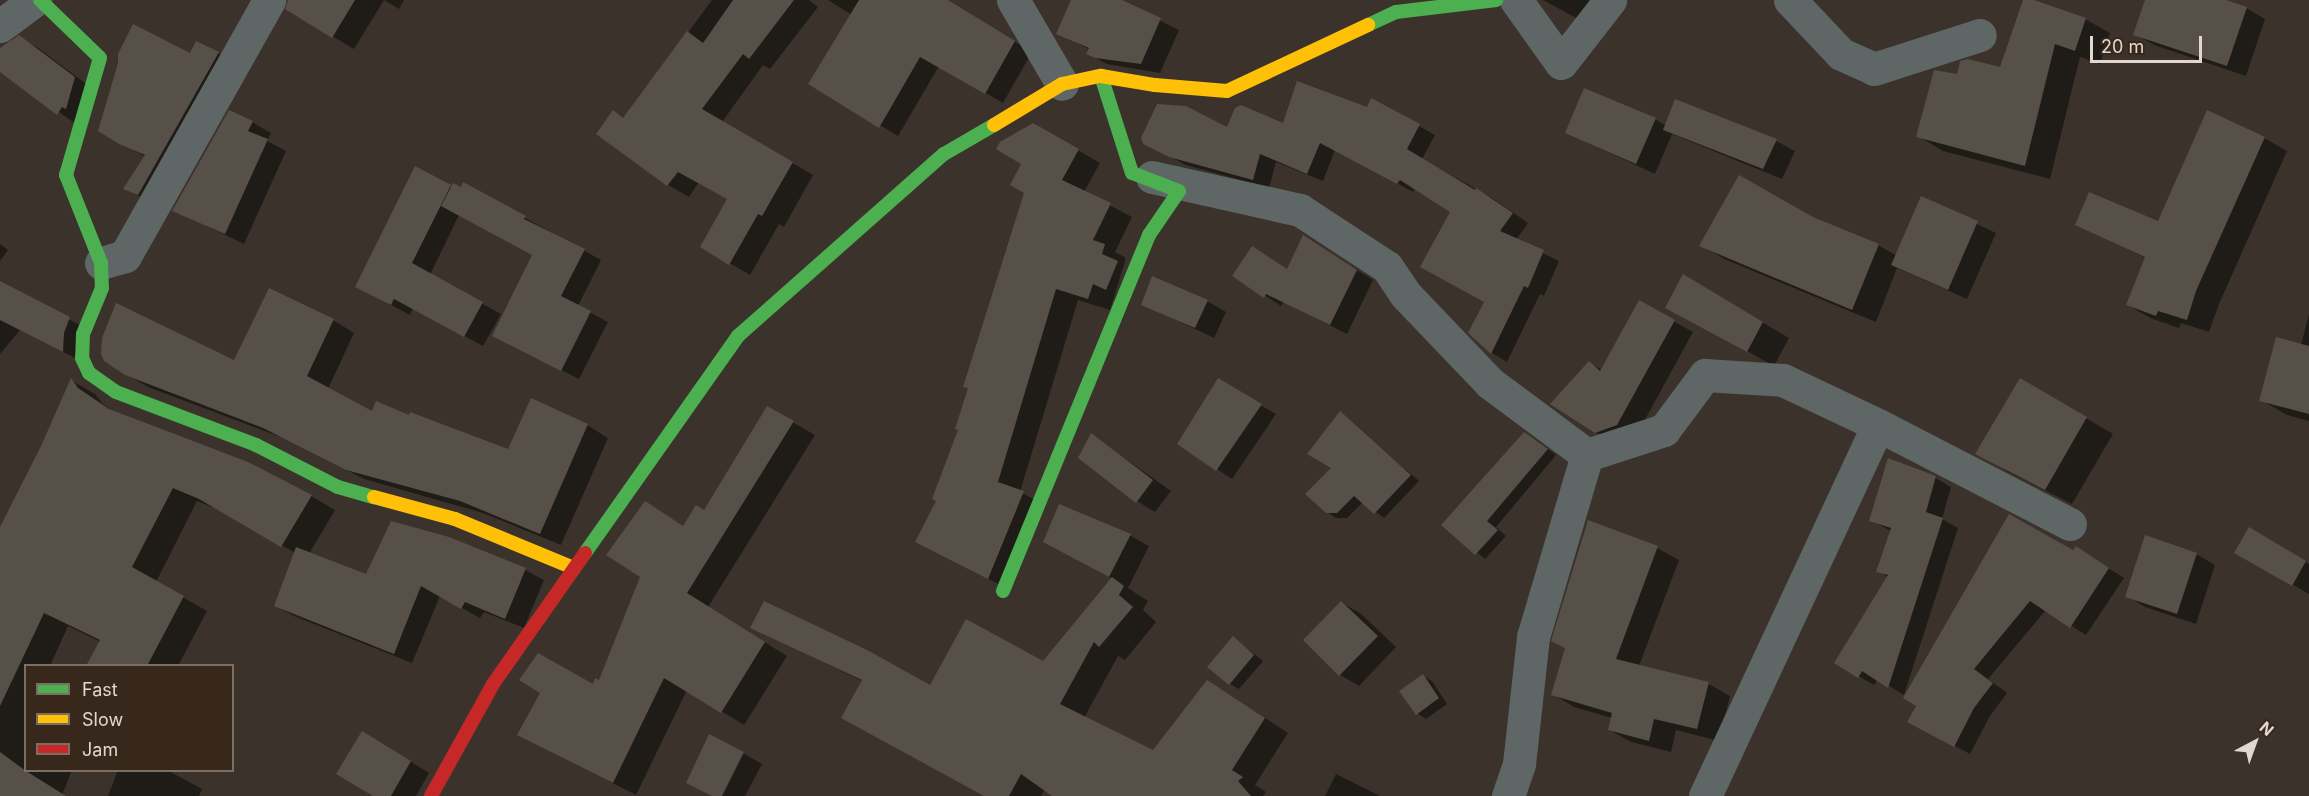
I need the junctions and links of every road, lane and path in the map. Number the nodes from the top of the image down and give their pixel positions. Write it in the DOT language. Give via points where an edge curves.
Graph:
graph roads {
  1 [pos="35,0"];
  2 [pos="40,0"];
  3 [pos="269,0"];
  4 [pos="1013,0"];
  5 [pos="1496,0"];
  6 [pos="1516,0"];
  7 [pos="1610,0"];
  8 [pos="1790,0"];
  9 [pos="0,26"];
  10 [pos="1980,35"];
  11 [pos="1101,76"];
  12 [pos="1062,84"];
  13 [pos="1132,173"];
  14 [pos="100,263"];
  15 [pos="1878,425"];
  16 [pos="1587,455"];
  17 [pos="2070,524"];
  18 [pos="574,568"];
  19 [pos="1003,591"];
  20 [pos="431,796"];
  21 [pos="1508,796"];
  22 [pos="1705,796"];
  1 -- 9 [label="street"];
  2 -- 14 [label="street" via="100,58 66,175"];
  3 -- 14 [label="street" via="125,256"];
  4 -- 12 [label="street"];
  5 -- 11 [label="street" via="1396,12 1227,92"];
  6 -- 7 [label="street" via="1562,63"];
  8 -- 10 [label="street" via="1841,54 1874,69"];
  11 -- 12 [label="street"];
  11 -- 13 [label="street"];
  12 -- 18 [label="street" via="944,154 738,336"];
  13 -- 16 [label="street" via="1300,210 1387,267 1405,294 1490,383"];
  13 -- 19 [label="street" via="1179,190 1149,235"];
  14 -- 18 [label="street" via="102,288 83,334 82,358 89,373 116,392 256,445 338,487 455,519"];
  15 -- 16 [label="street" via="1783,380 1705,375 1664,429"];
  15 -- 17 [label="street"];
  15 -- 22 [label="street"];
  16 -- 21 [label="street" via="1533,637 1519,764"];
  18 -- 20 [label="street" via="493,684"];
}
